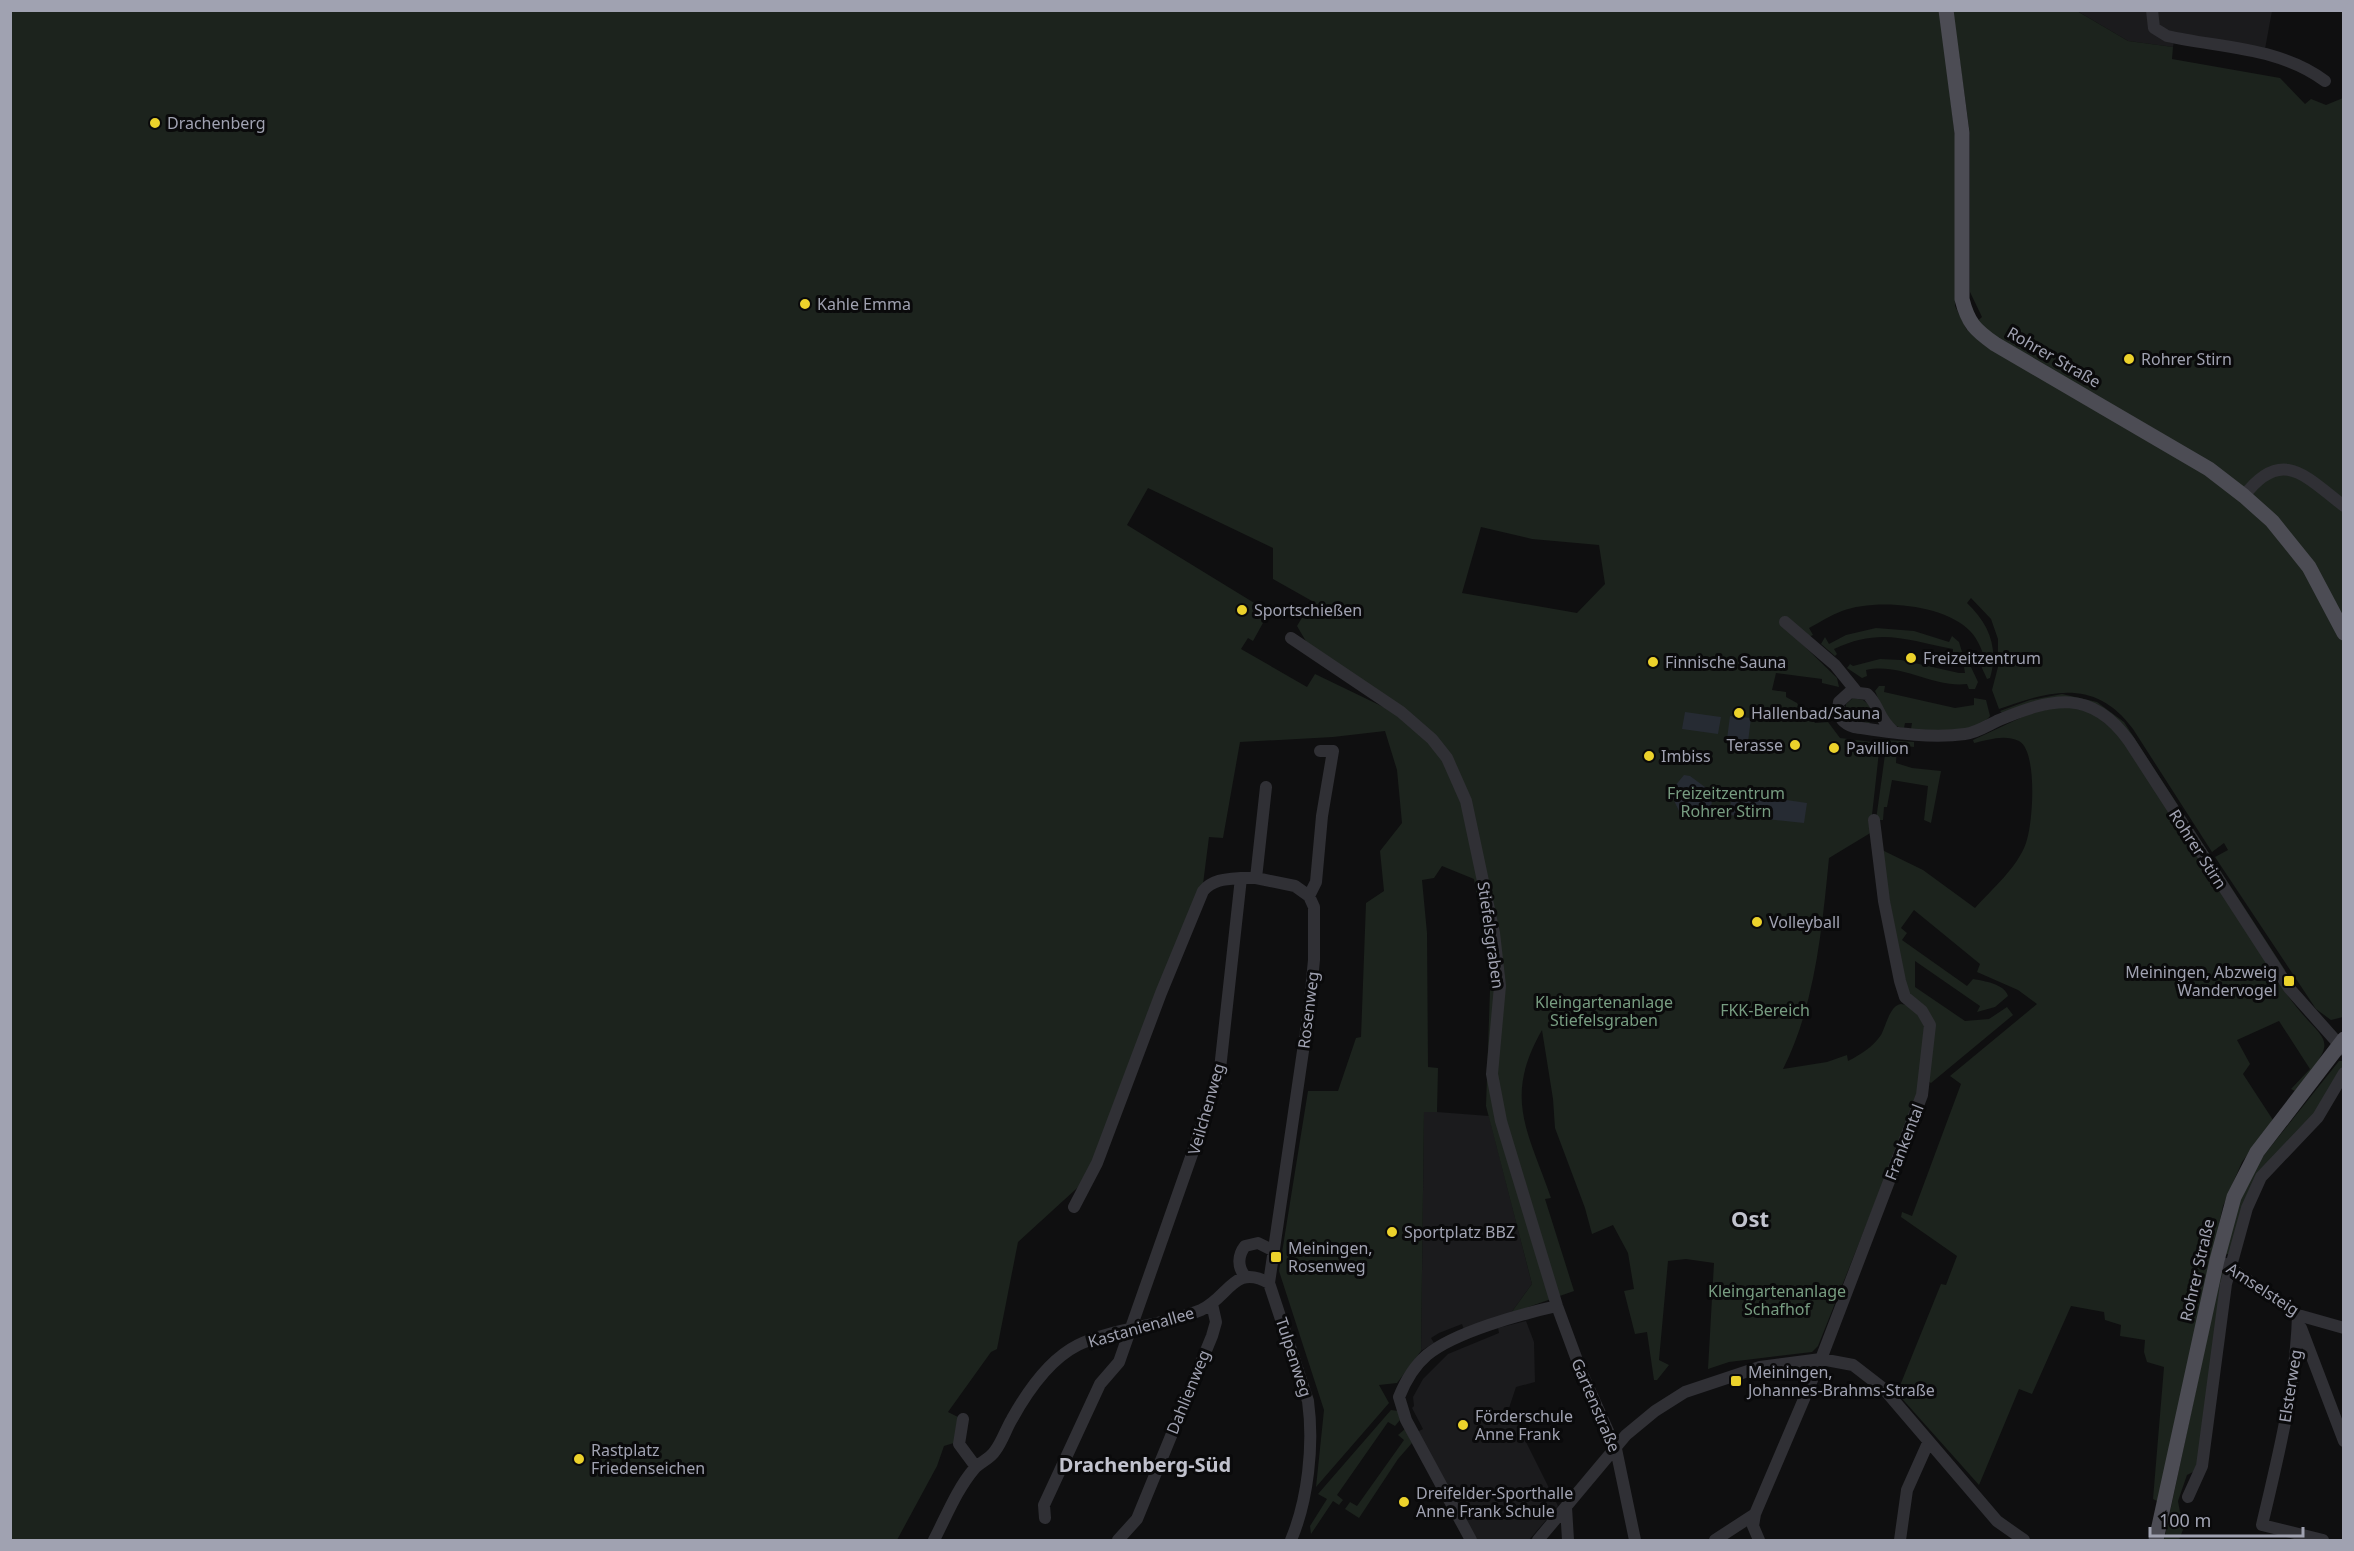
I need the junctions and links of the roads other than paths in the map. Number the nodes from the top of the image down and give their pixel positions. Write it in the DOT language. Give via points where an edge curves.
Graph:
graph roads {
  1 [pos="1946,10"];
  2 [pos="2152,10"];
  3 [pos="2325,81"];
  4 [pos="2244,496"];
  5 [pos="2343,506"];
  6 [pos="1785,622"];
  7 [pos="2343,633"];
  8 [pos="1291,638"];
  9 [pos="1856,691"];
  10 [pos="1893,731"];
  11 [pos="1320,751"];
  12 [pos="1266,787"];
  13 [pos="1874,820"];
  14 [pos="1241,878"];
  15 [pos="1256,878"];
  16 [pos="1309,896"];
  17 [pos="2342,1045"];
  18 [pos="2343,1073"];
  19 [pos="1074,1207"];
  20 [pos="1272,1250"];
  21 [pos="2223,1263"];
  22 [pos="1245,1276"];
  23 [pos="1269,1283"];
  24 [pos="1212,1304"];
  25 [pos="1557,1306"];
  26 [pos="2298,1315"];
  27 [pos="2343,1328"];
  28 [pos="1131,1331"];
  29 [pos="1821,1359"];
  30 [pos="963,1419"];
  31 [pos="2343,1441"];
  32 [pos="1928,1443"];
  33 [pos="1616,1449"];
  34 [pos="976,1467"];
  35 [pos="2188,1497"];
  36 [pos="1566,1507"];
  37 [pos="1755,1514"];
  38 [pos="1045,1518"];
  39 [pos="2005,1536"];
  40 [pos="934,1540"];
  41 [pos="1118,1540"];
  42 [pos="1291,1540"];
  43 [pos="1471,1540"];
  44 [pos="1538,1540"];
  45 [pos="1568,1540"];
  46 [pos="1635,1540"];
  47 [pos="1715,1540"];
  48 [pos="1759,1540"];
  49 [pos="1900,1540"];
  50 [pos="2024,1540"];
  51 [pos="2156,1540"];
  52 [pos="2323,1540"];
  1 -- 4 [label="main road, Rohrer Straße" via="1962,133 1962,298 1966,317 1995,344 2209,469"];
  2 -- 3 [label="street" via="2154,28 2167,36 2272,55"];
  4 -- 5 [label="street" via="2259,476 2281,469 2302,474"];
  4 -- 7 [label="main road, Rohrer Straße" via="2272,521 2309,567"];
  6 -- 9 [label="street" via="1835,665"];
  8 -- 25 [label="street, Stiefelsgraben" via="1401,712 1432,739 1447,758 1467,801 1490,912 1500,986 1492,1074 1511,1158"];
  9 -- 10 [label="street" via="1871,697 1882,721"];
  9 -- 10 [label="street, Rohrer Stirn" via="1847,693 1839,702 1844,722 1854,728"];
  10 -- 17 [label="street, Rohrer Stirn" via="1968,734 2036,705 2057,701 2080,704 2105,714 2129,741 2289,988"];
  11 -- 16 [label="street, Rosenweg" via="1333,751 1316,882"];
  12 -- 15 [label="street"];
  13 -- 29 [label="street, Frankental" via="1884,902 1900,981 1905,998 1922,1011 1930,1025 1922,1095"];
  14 -- 15 [label="street"];
  14 -- 19 [label="street" via="1217,881 1203,891 1097,1163"];
  14 -- 28 [label="street, Veilchenweg" via="1220,1069"];
  15 -- 16 [label="street" via="1295,886"];
  16 -- 20 [label="street, Rosenweg" via="1314,907 1312,977 1298,1095"];
  17 -- 21 [label="main road, Rohrer Straße" via="2247,1167 2228,1213"];
  18 -- 21 [label="street, Rohrer Straße" via="2318,1117 2258,1182"];
  20 -- 22 [label="street" via="1258,1243 1245,1246 1239,1261"];
  20 -- 23 [label="street, Rosenweg"];
  21 -- 26 [label="street, Amselsteig"];
  21 -- 35 [label="street" via="2202,1466"];
  21 -- 51 [label="main road, Rohrer Straße"];
  22 -- 23 [label="street"];
  22 -- 24 [label="street, Kastanienallee" via="1232,1283"];
  23 -- 42 [label="street, Tulpenweg" via="1308,1401 1307,1464 1302,1504"];
  24 -- 28 [label="street, Kastanienallee"];
  24 -- 41 [label="street, Dahlienweg" via="1216,1322 1212,1336 1137,1519"];
  25 -- 33 [label="street, Gartenstraße"];
  25 -- 43 [label="street" via="1527,1312 1443,1345 1414,1370 1399,1398 1406,1420"];
  26 -- 27 [label="street, Amselsteig"];
  26 -- 31 [label="street, Elsterweg"];
  26 -- 52 [label="street, Elsterweg" via="2280,1449 2262,1525"];
  28 -- 34 [label="street, Kastanienallee" via="1077,1346 1057,1360 1019,1407 996,1450"];
  28 -- 38 [label="street, Veilchenweg" via="1119,1362 1100,1384 1044,1505"];
  29 -- 32 [label="street" via="1853,1365 1866,1373"];
  29 -- 33 [label="street" via="1760,1367 1685,1392 1638,1425"];
  29 -- 37 [label="street, Frankental"];
  30 -- 34 [label="street" via="959,1444"];
  32 -- 39 [label="street"];
  32 -- 49 [label="street" via="1907,1490"];
  33 -- 36 [label="street"];
  33 -- 46 [label="street, Gartenstraße"];
  34 -- 40 [label="street, Kastanienallee"];
  36 -- 44 [label="street"];
  36 -- 45 [label="street"];
  37 -- 47 [label="street"];
  37 -- 48 [label="street"];
  39 -- 50 [label="street"];
}
